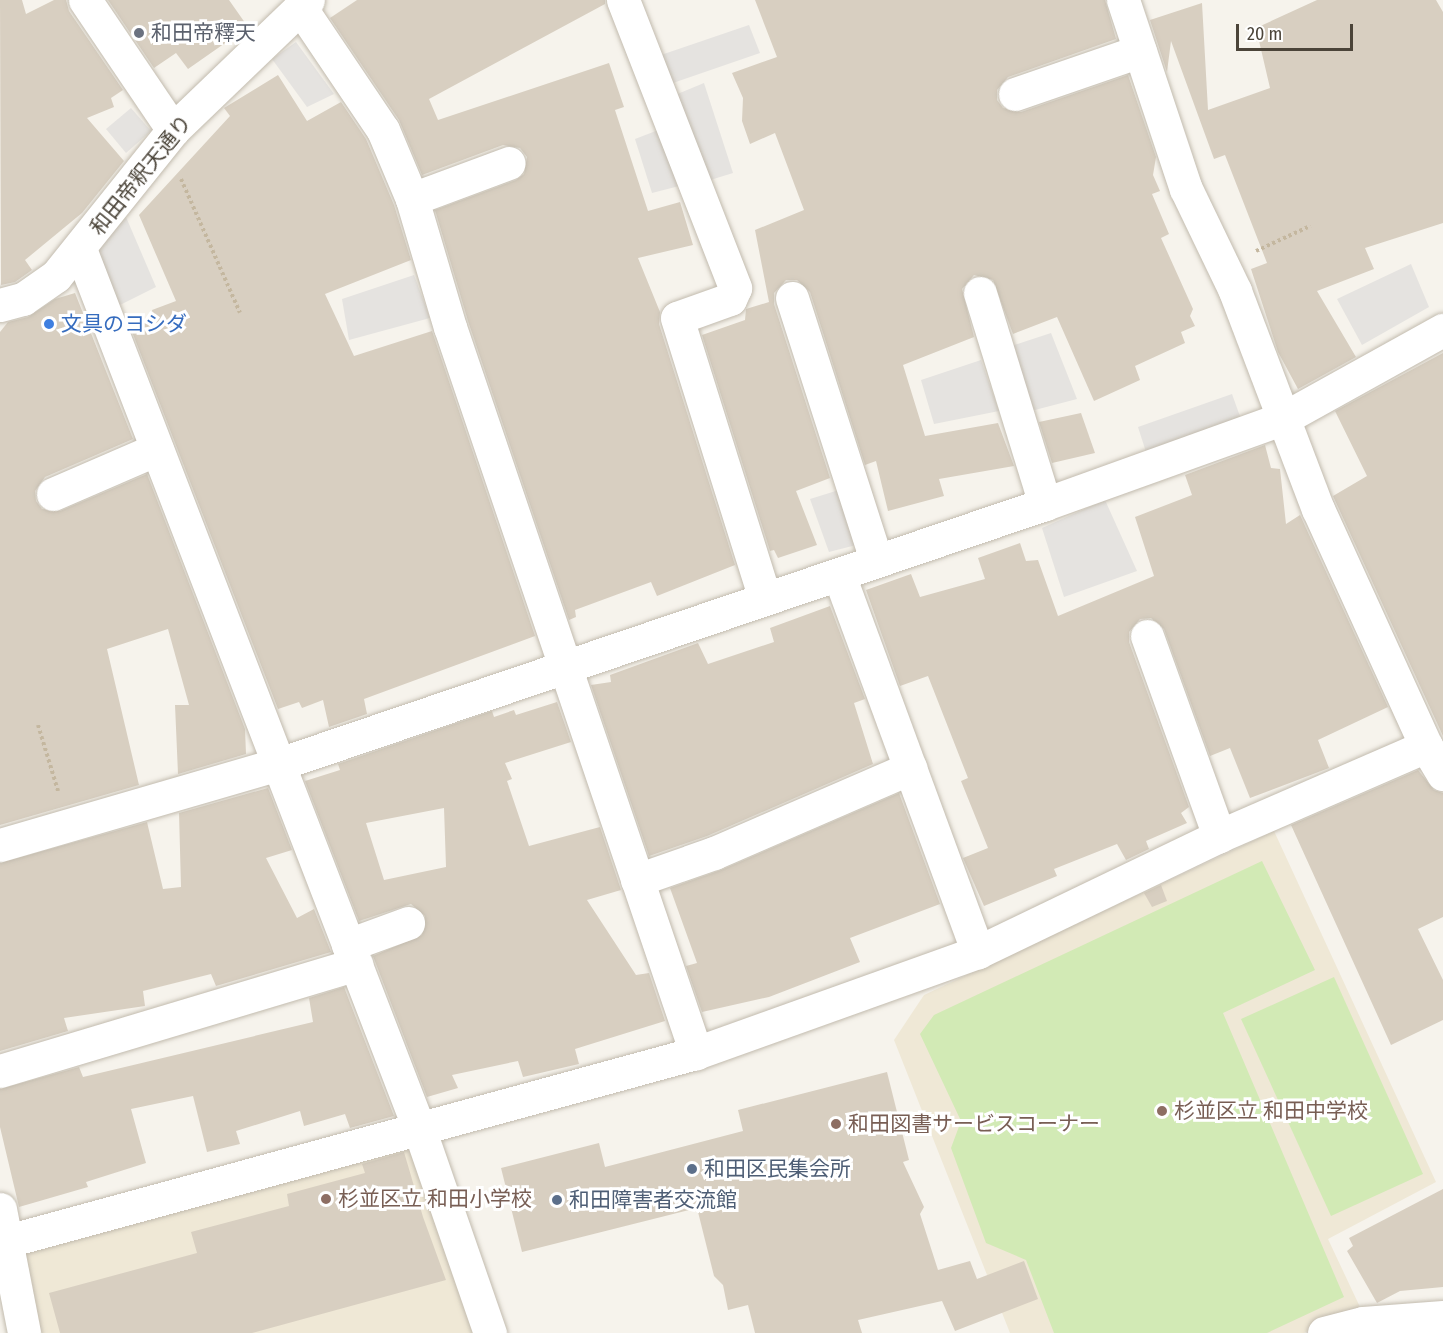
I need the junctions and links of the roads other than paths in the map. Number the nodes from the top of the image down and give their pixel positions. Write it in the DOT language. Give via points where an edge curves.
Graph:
graph roads {
  1 [pos="85,0"];
  2 [pos="623,0"];
  3 [pos="1133,2"];
  4 [pos="304,3"];
  5 [pos="1140,51"];
  6 [pos="1015,94"];
  7 [pos="169,137"];
  8 [pos="509,163"];
  9 [pos="412,199"];
  10 [pos="80,249"];
  11 [pos="980,293"];
  12 [pos="792,298"];
  13 [pos="0,305"];
  14 [pos="1443,330"];
  15 [pos="1284,418"];
  16 [pos="157,449"];
  17 [pos="53,494"];
  18 [pos="1045,504"];
  19 [pos="876,560"];
  20 [pos="839,575"];
  21 [pos="765,599"];
  22 [pos="1148,636"];
  23 [pos="565,667"];
  24 [pos="1426,746"];
  25 [pos="279,764"];
  26 [pos="910,768"];
  27 [pos="1443,774"];
  28 [pos="1219,836"];
  29 [pos="0,845"];
  30 [pos="638,880"];
  31 [pos="408,923"];
  32 [pos="978,952"];
  33 [pos="352,954"];
  34 [pos="696,1053"];
  35 [pos="0,1071"];
  36 [pos="420,1131"];
  37 [pos="0,1209"];
  38 [pos="5,1242"];
  39 [pos="1443,1317"];
  40 [pos="24,1333"];
  41 [pos="490,1333"];
  42 [pos="1324,1333"];
  1 -- 7 [label="street"];
  2 -- 21 [label="street" via="735,288 730,299 677,318"];
  3 -- 5 [label="street"];
  4 -- 7 [label="street, 和田帝釈天通り"];
  4 -- 9 [label="street" via="383,130"];
  5 -- 6 [label="street"];
  5 -- 15 [label="street" via="1186,189 1223,267"];
  7 -- 10 [label="street, 和田帝釈天通り"];
  8 -- 9 [label="street"];
  9 -- 23 [label="street" via="450,327"];
  10 -- 13 [label="street, 和田帝釈天通り" via="56,276 23,299"];
  10 -- 16 [label="street"];
  11 -- 18 [label="street"];
  12 -- 19 [label="street"];
  14 -- 15 [label="street"];
  15 -- 18 [label="street"];
  15 -- 24 [label="street" via="1318,509"];
  16 -- 17 [label="street"];
  16 -- 25 [label="street"];
  18 -- 19 [label="street"];
  19 -- 20 [label="street"];
  20 -- 21 [label="street"];
  20 -- 26 [label="street"];
  21 -- 23 [label="street"];
  22 -- 28 [label="street"];
  23 -- 25 [label="street"];
  23 -- 30 [label="street"];
  24 -- 27 [label="street"];
  24 -- 28 [label="street"];
  25 -- 29 [label="street"];
  25 -- 33 [label="street"];
  26 -- 30 [label="street" via="714,853"];
  26 -- 32 [label="street"];
  28 -- 32 [label="street"];
  30 -- 34 [label="street"];
  31 -- 33 [label="street"];
  32 -- 34 [label="street"];
  33 -- 35 [label="street"];
  33 -- 36 [label="street"];
  34 -- 36 [label="street"];
  36 -- 38 [label="street"];
  36 -- 41 [label="street"];
  37 -- 38 [label="street"];
  38 -- 40 [label="street"];
  39 -- 42 [label="street" via="1364,1323"];
}
